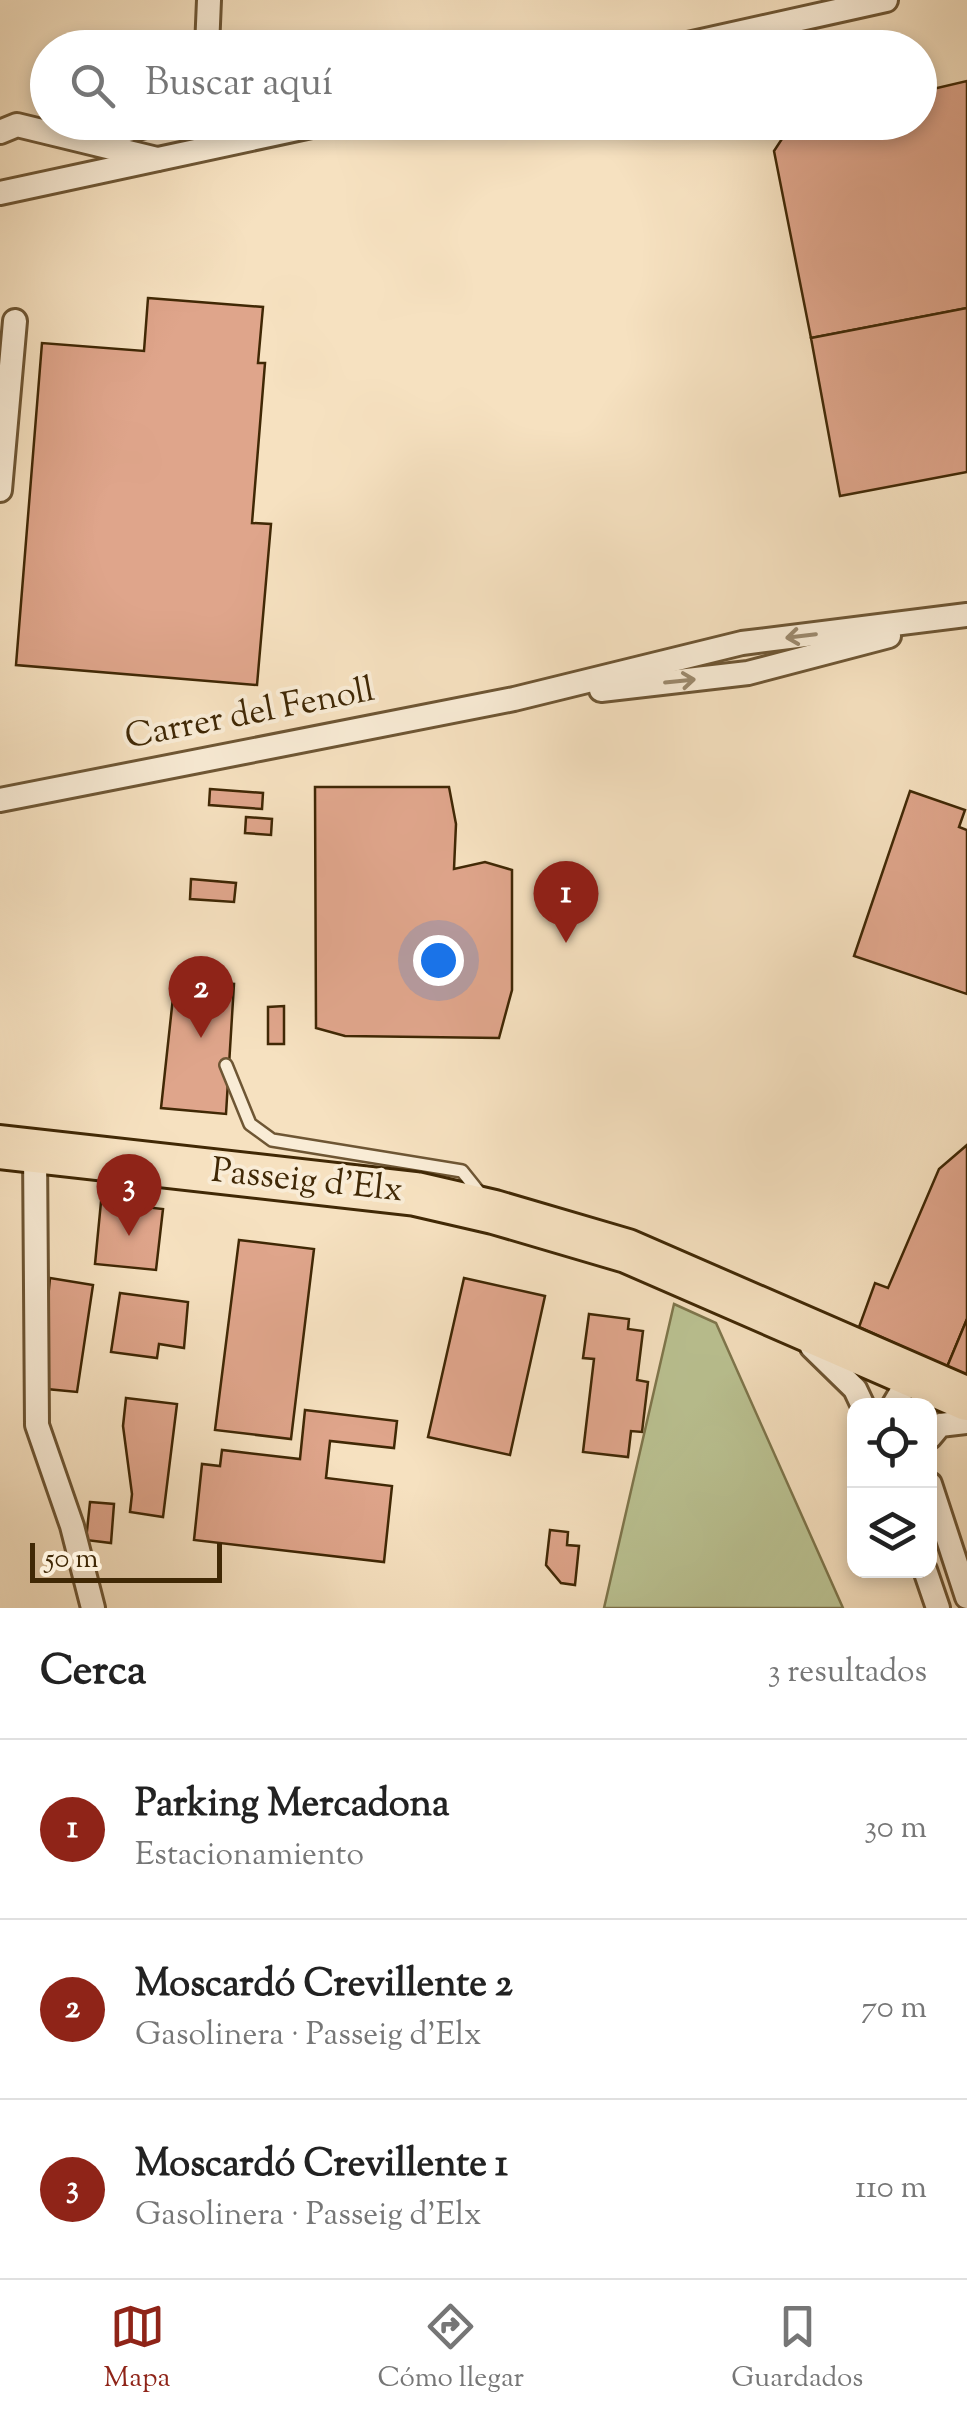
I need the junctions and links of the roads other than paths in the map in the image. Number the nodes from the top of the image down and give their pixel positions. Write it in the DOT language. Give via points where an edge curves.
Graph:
graph roads {
  1 [pos="209,0"];
  2 [pos="886,0"];
  3 [pos="208,30"];
  4 [pos="751,30"];
  5 [pos="30,128"];
  6 [pos="0,132"];
  7 [pos="90,140"];
  8 [pos="249,140"];
  9 [pos="160,160"];
  10 [pos="0,193"];
  11 [pos="16,321"];
  12 [pos="0,490"];
  13 [pos="967,615"];
  14 [pos="0,800"];
  15 [pos="226,1065"];
  16 [pos="17,1149"];
  17 [pos="494,1212"];
  18 [pos="551,1229"];
  19 [pos="812,1348"];
  20 [pos="904,1392"];
  21 [pos="860,1398"];
  22 [pos="967,1399"];
  23 [pos="967,1419"];
  24 [pos="937,1429"];
  25 [pos="931,1488"];
  26 [pos="928,1578"];
  27 [pos="967,1597"];
  28 [pos="93,1608"];
  29 [pos="938,1608"];
  1 -- 3 [label="street"];
  2 -- 4 [label="street"];
  5 -- 6 [label="street"];
  7 -- 9 [label="street"];
  8 -- 9 [label="street"];
  9 -- 10 [label="street"];
  11 -- 12 [label="street"];
  13 -- 14 [label="street, Carrer del Fenoll" via="748,674 514,699"];
  15 -- 17 [label="lane" via="250,1124 272,1140 462,1171"];
  16 -- 17 [label="highway, Passeig d'Elx" via="416,1194"];
  16 -- 28 [label="street" via="37,1425"];
  17 -- 18 [label="highway, Passeig d'Elx"];
  18 -- 19 [label="highway, Passeig d'Elx"];
  18 -- 20 [label="highway, Passeig d'Elx" via="627,1251"];
  19 -- 20 [label="highway, Passeig d'Elx"];
  19 -- 21 [label="street"];
  20 -- 22 [label="highway, Passeig d'Elx"];
  20 -- 23 [label="highway, Passeig d'Elx"];
  23 -- 24 [label="street"];
  25 -- 27 [label="street"];
  26 -- 29 [label="street"];
}
